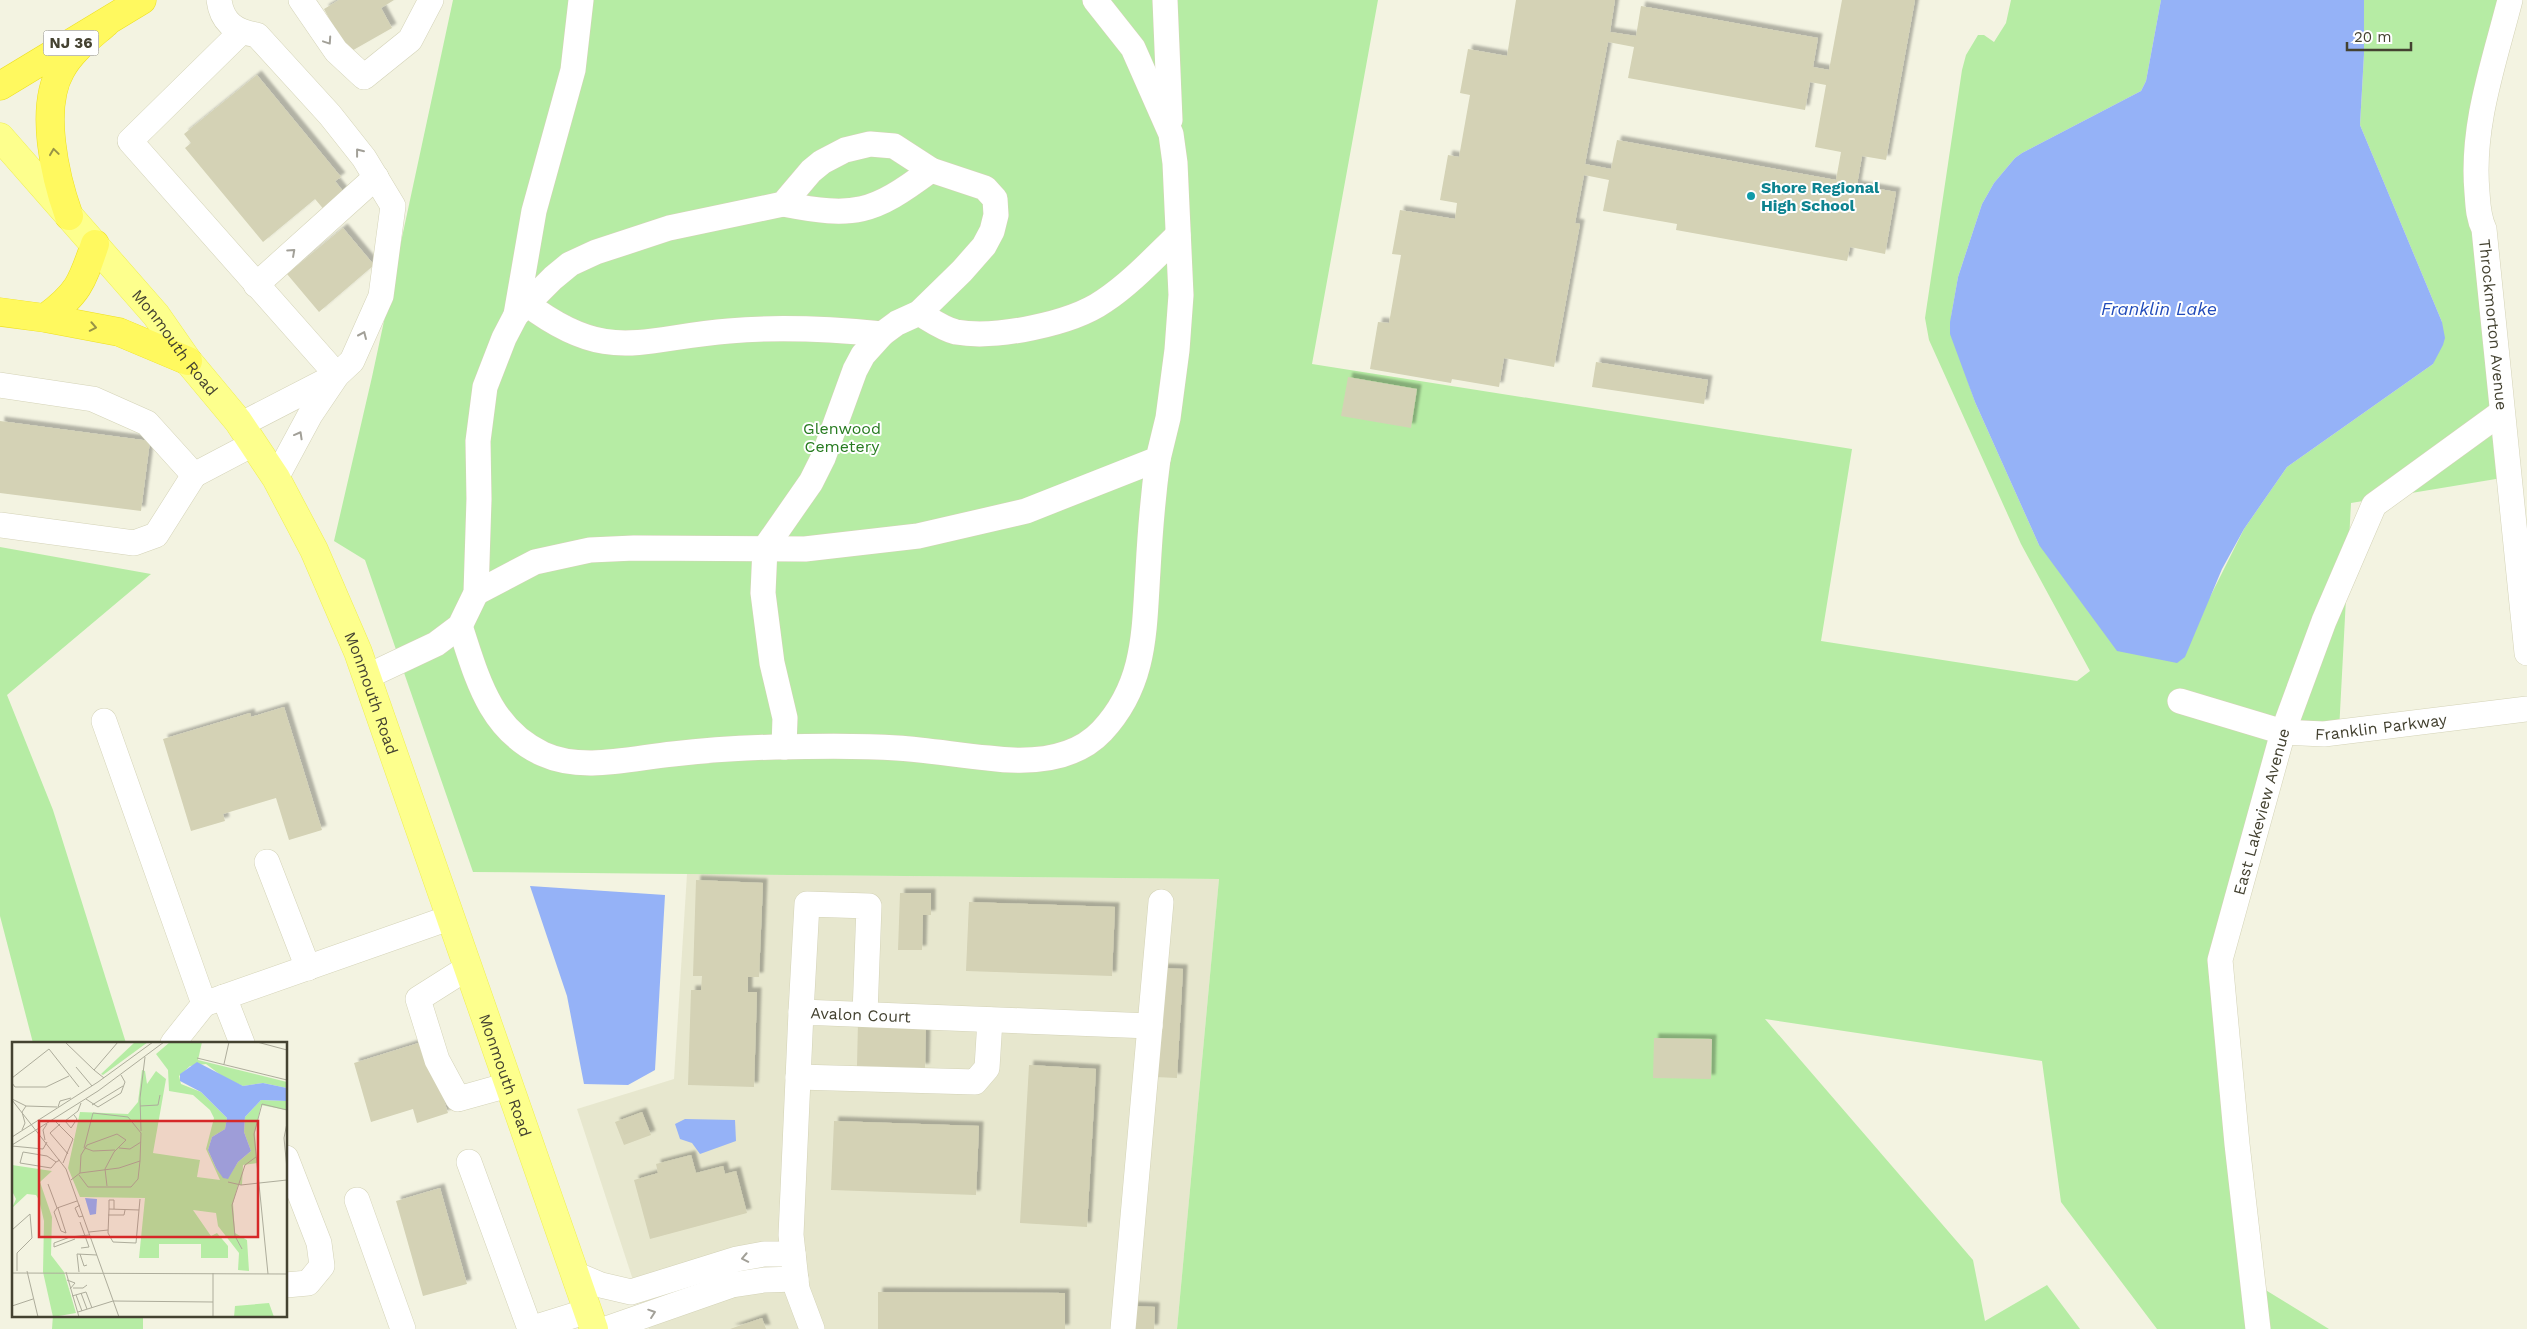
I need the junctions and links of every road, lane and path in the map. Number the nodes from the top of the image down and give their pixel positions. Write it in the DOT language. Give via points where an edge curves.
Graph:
graph roads {
  1 [pos="142,0"];
  2 [pos="302,0"];
  3 [pos="431,0"];
  4 [pos="581,0"];
  5 [pos="1095,0"];
  6 [pos="1165,0"];
  7 [pos="2510,0"];
  8 [pos="214,2"];
  9 [pos="106,23"];
  10 [pos="249,33"];
  11 [pos="1167,43"];
  12 [pos="1133,48"];
  13 [pos="0,86"];
  14 [pos="1171,134"];
  15 [pos="0,137"];
  16 [pos="931,170"];
  17 [pos="376,177"];
  18 [pos="783,204"];
  19 [pos="69,216"];
  20 [pos="1178,235"];
  21 [pos="95,244"];
  22 [pos="256,285"];
  23 [pos="522,310"];
  24 [pos="0,312"];
  25 [pos="919,313"];
  26 [pos="45,318"];
  27 [pos="882,334"];
  28 [pos="188,361"];
  29 [pos="337,375"];
  30 [pos="0,385"];
  31 [pos="2502,412"];
  32 [pos="247,434"];
  33 [pos="1158,459"];
  34 [pos="194,474"];
  35 [pos="276,478"];
  36 [pos="0,525"];
  37 [pos="765,548"];
  38 [pos="476,593"];
  39 [pos="460,626"];
  40 [pos="2527,653"];
  41 [pos="366,677"];
  42 [pos="2180,701"];
  43 [pos="2527,709"];
  44 [pos="104,721"];
  45 [pos="2283,732"];
  46 [pos="784,747"];
  47 [pos="267,862"];
  48 [pos="1161,902"];
  49 [pos="450,918"];
  50 [pos="308,968"];
  51 [pos="467,968"];
  52 [pos="214,1000"];
  53 [pos="801,1012"];
  54 [pos="865,1014"];
  55 [pos="990,1020"];
  56 [pos="1150,1026"];
  57 [pos="175,1042"];
  58 [pos="241,1042"];
  59 [pos="798,1076"];
  60 [pos="508,1085"];
  61 [pos="469,1162"];
  62 [pos="288,1163"];
  63 [pos="357,1200"];
  64 [pos="793,1254"];
  65 [pos="576,1274"];
  66 [pos="796,1279"];
  67 [pos="288,1285"];
  68 [pos="596,1323"];
  69 [pos="403,1329"];
  70 [pos="530,1329"];
  71 [pos="812,1329"];
  72 [pos="1123,1329"];
  73 [pos="2258,1329"];
  1 -- 9 [label="highway, NJ 36"];
  2 -- 3 [label="street, one-way" via="336,51 364,77 410,40"];
  4 -- 23 [label="street" via="573,70 534,211"];
  5 -- 12 [label="street"];
  6 -- 11 [label="street"];
  7 -- 31 [label="street, Throckmorton Avenue" via="2482,109 2475,168"];
  8 -- 10 [label="street" via="231,25"];
  9 -- 13 [label="highway, NJ 36"];
  19 -- 9 [label="highway, one-way" via="59,182 50,102 60,70 72,54"];
  17 -- 10 [label="street, one-way" via="330,115"];
  10 -- 22 [label="street" via="130,141"];
  11 -- 12 [label="street"];
  11 -- 14 [label="street"];
  12 -- 14 [label="street"];
  14 -- 20 [label="street"];
  15 -- 19 [label="main road, Monmouth Road"];
  16 -- 18 [label="street" via="897,196 859,210 822,212"];
  16 -- 18 [label="street" via="894,146 870,144 845,150 822,162"];
  16 -- 25 [label="street" via="985,188 995,199 996,215 984,246"];
  22 -- 17 [label="street, one-way"];
  29 -- 17 [label="street, one-way" via="352,361 380,296 394,206"];
  18 -- 23 [label="street" via="669,228 596,252 570,264"];
  19 -- 21 [label="main road, Monmouth Road"];
  20 -- 25 [label="street" via="1102,303 1051,324 1004,332 963,332 944,327"];
  20 -- 33 [label="street" via="1181,295 1177,350 1168,418"];
  21 -- 26 [label="highway" via="76,291"];
  21 -- 28 [label="main road, Monmouth Road" via="156,315"];
  22 -- 29 [label="street"];
  23 -- 27 [label="street" via="569,332 597,341 625,344 778,328"];
  23 -- 38 [label="street" via="504,338 480,411"];
  24 -- 26 [label="highway"];
  25 -- 27 [label="street"];
  26 -- 28 [label="highway, one-way" via="119,332"];
  27 -- 37 [label="street" via="863,355 855,370 811,482"];
  28 -- 32 [label="main road, Monmouth Road"];
  29 -- 32 [label="street"];
  35 -- 29 [label="street, one-way"];
  30 -- 34 [label="street" via="93,399 146,423"];
  31 -- 40 [label="street, Throckmorton Avenue"];
  31 -- 45 [label="street, East Lakeview Avenue" via="2374,506 2324,621"];
  32 -- 34 [label="street"];
  32 -- 35 [label="main road, Monmouth Road"];
  33 -- 37 [label="street" via="1026,511 976,524 851,545"];
  33 -- 46 [label="street" via="1140,663 1118,713 1086,745 1056,758 1035,760 992,759 896,748"];
  34 -- 36 [label="street" via="156,535 134,543"];
  35 -- 41 [label="main road, Monmouth Road" via="314,550"];
  37 -- 38 [label="street" via="590,550 535,562"];
  37 -- 46 [label="street" via="763,593 772,663 785,718"];
  38 -- 39 [label="street"];
  39 -- 41 [label="street" via="436,644"];
  39 -- 46 [label="street" via="481,689 493,711 510,730 545,755 568,762 590,762"];
  41 -- 49 [label="main road, Monmouth Road"];
  42 -- 45 [label="street, Franklin Parkway"];
  43 -- 45 [label="street, Franklin Parkway" via="2324,734"];
  44 -- 52 [label="street"];
  45 -- 73 [label="street, East Lakeview Avenue" via="2220,960"];
  47 -- 50 [label="street"];
  48 -- 56 [label="street"];
  49 -- 50 [label="street"];
  49 -- 51 [label="main road, Monmouth Road"];
  50 -- 52 [label="street"];
  51 -- 60 [label="main road, Monmouth Road"];
  51 -- 60 [label="street" via="418,999 436,1060 458,1099"];
  52 -- 57 [label="street"];
  52 -- 58 [label="street"];
  53 -- 54 [label="street, Avalon Court"];
  53 -- 54 [label="street" via="807,904 869,906"];
  53 -- 59 [label="street, Avalon Court"];
  54 -- 55 [label="street, Avalon Court"];
  55 -- 56 [label="street, Avalon Court"];
  55 -- 59 [label="street" via="987,1068 974,1082"];
  56 -- 72 [label="street"];
  59 -- 64 [label="street, Avalon Court" via="791,1235"];
  60 -- 65 [label="main road, Monmouth Road"];
  61 -- 70 [label="street"];
  62 -- 67 [label="street" via="319,1243 322,1266 308,1283"];
  63 -- 69 [label="street"];
  64 -- 65 [label="street, one-way" via="764,1254 737,1259 631,1292 601,1285"];
  64 -- 66 [label="street, Avalon Court"];
  65 -- 68 [label="main road, Monmouth Road"];
  68 -- 66 [label="street, one-way" via="732,1285"];
  66 -- 71 [label="street, Avalon Court"];
  68 -- 70 [label="street"];
}
